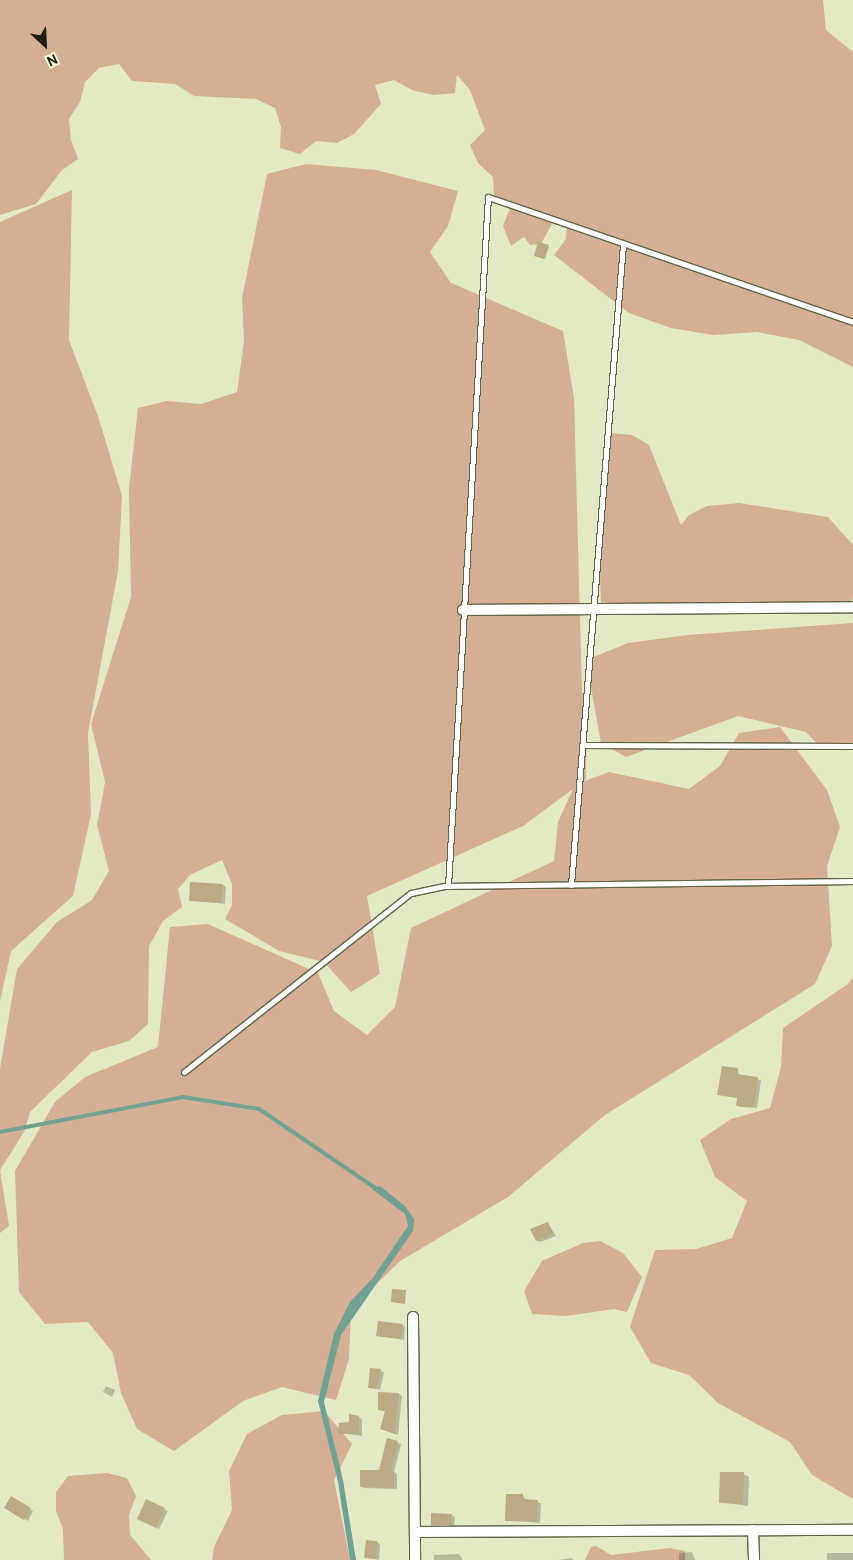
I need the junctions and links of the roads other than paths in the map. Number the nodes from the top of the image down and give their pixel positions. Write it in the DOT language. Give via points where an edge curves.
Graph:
graph roads {
  1 [pos="623,244"];
  2 [pos="853,322"];
  3 [pos="853,607"];
  4 [pos="593,609"];
  5 [pos="463,610"];
  6 [pos="582,745"];
  7 [pos="853,746"];
  8 [pos="853,881"];
  9 [pos="571,885"];
  10 [pos="448,886"];
  11 [pos="184,1072"];
  12 [pos="413,1317"];
  13 [pos="753,1530"];
  14 [pos="853,1530"];
  15 [pos="416,1532"];
  16 [pos="415,1560"];
  17 [pos="754,1560"];
  1 -- 2 [label="lane"];
  1 -- 4 [label="lane"];
  1 -- 5 [label="lane" via="488,197"];
  3 -- 4 [label="street"];
  4 -- 5 [label="street"];
  4 -- 6 [label="lane"];
  5 -- 10 [label="lane"];
  6 -- 7 [label="lane"];
  6 -- 9 [label="lane"];
  8 -- 9 [label="lane"];
  9 -- 10 [label="lane"];
  10 -- 11 [label="lane" via="411,893 398,900"];
  12 -- 15 [label="street"];
  13 -- 14 [label="street"];
  13 -- 15 [label="street"];
  13 -- 17 [label="street"];
  15 -- 16 [label="street"];
}
